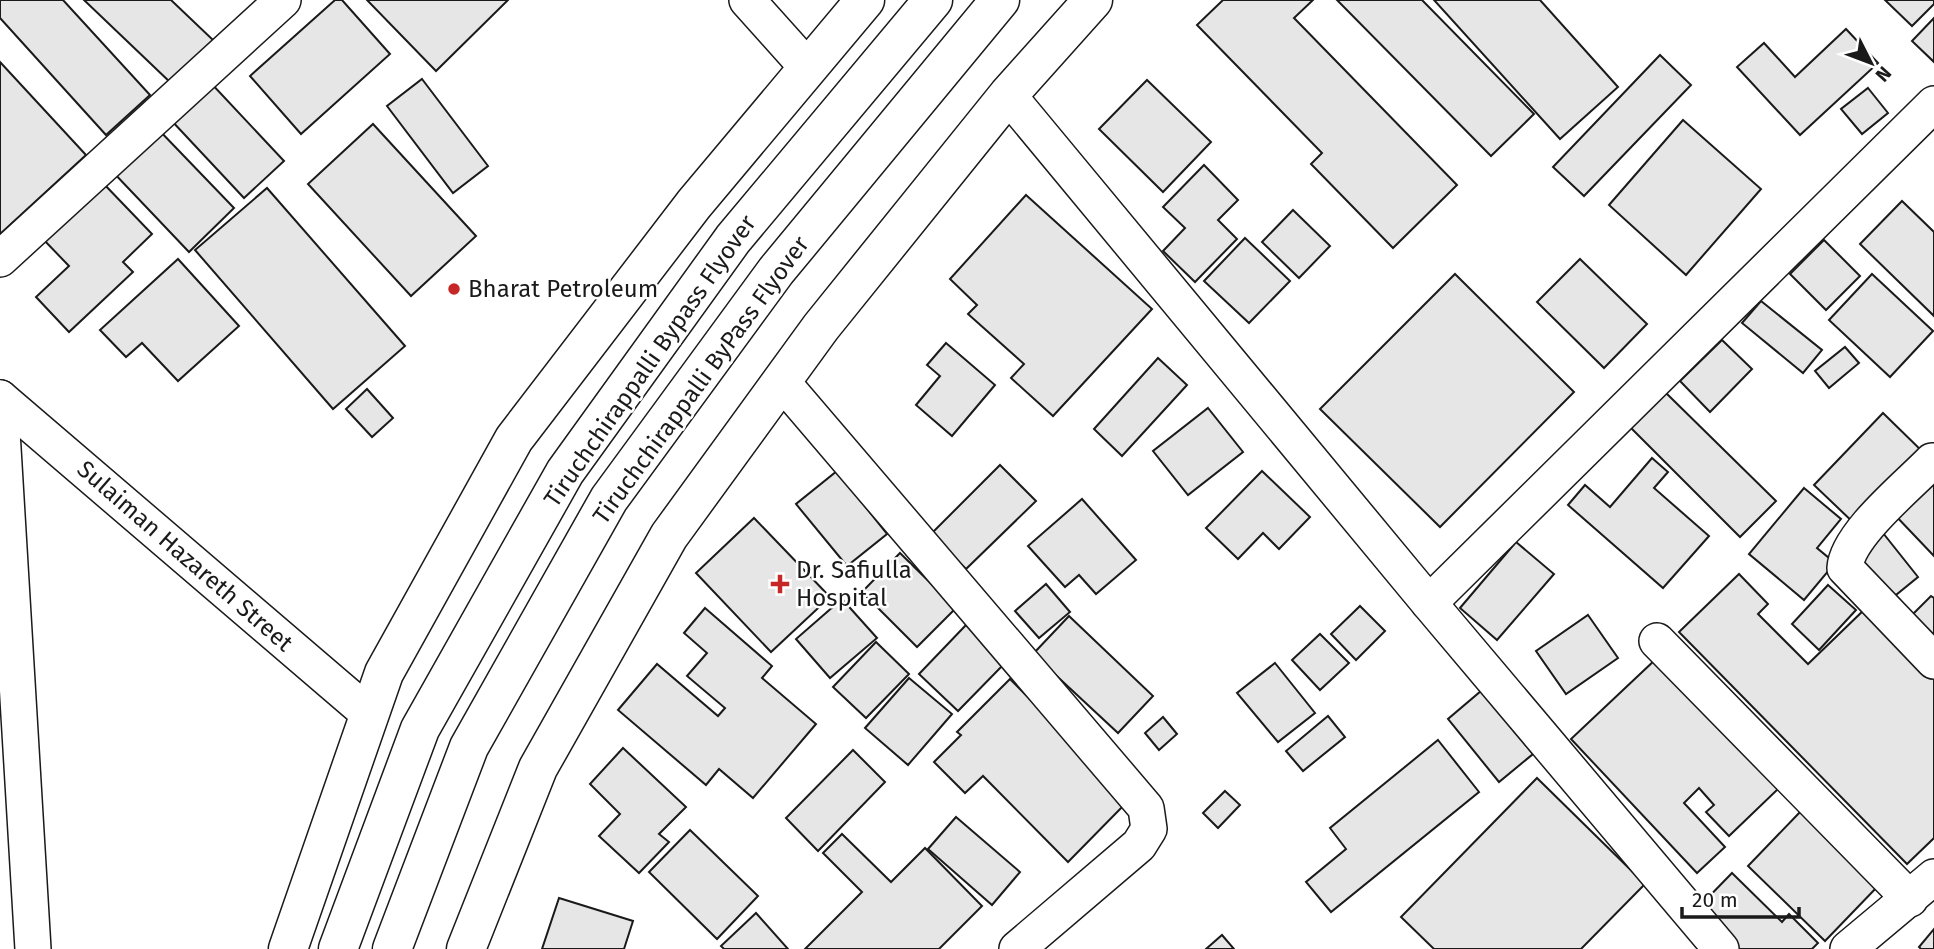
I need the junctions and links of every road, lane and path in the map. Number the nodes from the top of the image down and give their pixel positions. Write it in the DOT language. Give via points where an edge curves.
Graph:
graph roads {
  1 [pos="283,0"];
  2 [pos="747,0"];
  3 [pos="866,0"];
  4 [pos="933,0"];
  5 [pos="1000,0"];
  6 [pos="1093,0"];
  7 [pos="807,67"];
  8 [pos="1008,96"];
  9 [pos="1934,104"];
  10 [pos="0,259"];
  11 [pos="783,383"];
  12 [pos="0,398"];
  13 [pos="1932,461"];
  14 [pos="1429,603"];
  15 [pos="1657,642"];
  16 [pos="1934,661"];
  17 [pos="369,714"];
  18 [pos="1922,888"];
  19 [pos="33,949"];
  20 [pos="288,949"];
  21 [pos="338,949"];
  22 [pos="392,949"];
  23 [pos="466,949"];
  24 [pos="1017,949"];
  25 [pos="1721,949"];
  26 [pos="1848,949"];
  1 -- 10 [label="street"];
  2 -- 7 [label="street"];
  3 -- 7 [label="main road"];
  4 -- 21 [label="main road, Tiruchchirappalli Bypass Flyover" via="733,239 565,472 420,729"];
  5 -- 22 [label="main road, Tiruchchirappalli ByPass Flyover" via="776,271 609,499 469,747"];
  6 -- 8 [label="main road"];
  7 -- 17 [label="main road" via="694,204 514,439 384,673"];
  8 -- 11 [label="main road" via="821,327"];
  8 -- 14 [label="street"];
  9 -- 14 [label="street"];
  11 -- 23 [label="main road" via="669,537 538,768"];
  11 -- 24 [label="street" via="1146,808 1149,829 1139,845"];
  12 -- 17 [label="street, Sulaiman Hazareth Street"];
  12 -- 19 [label="street"];
  13 -- 16 [label="street" via="1863,531 1846,555 1845,568"];
  14 -- 25 [label="street"];
  15 -- 18 [label="street"];
  17 -- 20 [label="main road"];
  18 -- 26 [label="street"];
}
